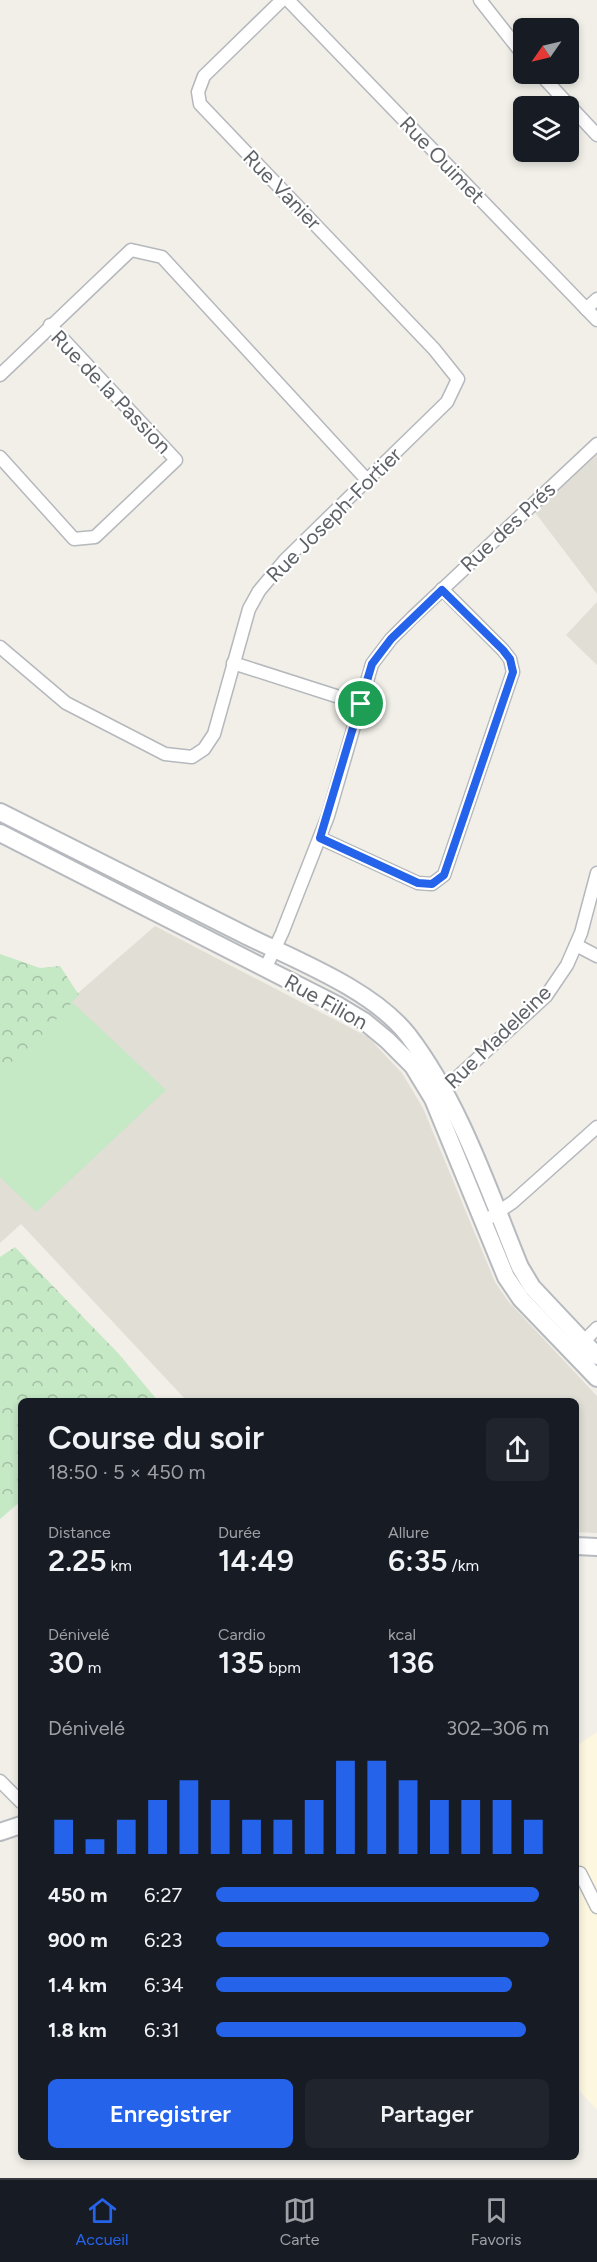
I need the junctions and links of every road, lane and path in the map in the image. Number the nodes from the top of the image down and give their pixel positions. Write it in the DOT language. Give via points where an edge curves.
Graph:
graph roads {
  1 [pos="282,0"];
  2 [pos="288,0"];
  3 [pos="480,0"];
  4 [pos="513,42"];
  5 [pos="549,84"];
  6 [pos="597,135"];
  7 [pos="597,298"];
  8 [pos="586,309"];
  9 [pos="597,320"];
  10 [pos="50,325"];
  11 [pos="0,375"];
  12 [pos="458,380"];
  13 [pos="597,444"];
  14 [pos="0,457"];
  15 [pos="366,480"];
  16 [pos="442,590"];
  17 [pos="0,647"];
  18 [pos="233,663"];
  19 [pos="361,704"];
  20 [pos="0,812"];
  21 [pos="0,833"];
  22 [pos="320,838"];
  23 [pos="597,873"];
  24 [pos="576,945"];
  25 [pos="275,950"];
  26 [pos="597,956"];
  27 [pos="264,969"];
  28 [pos="377,1006"];
  29 [pos="364,1021"];
  30 [pos="439,1094"];
  31 [pos="597,1127"];
  32 [pos="498,1213"];
  33 [pos="483,1223"];
  34 [pos="597,1328"];
  35 [pos="578,1347"];
  36 [pos="597,1356"];
  37 [pos="597,1378"];
  38 [pos="579,1546"];
  39 [pos="597,1547"];
  40 [pos="0,1781"];
  41 [pos="18,1799"];
  42 [pos="18,1826"];
  43 [pos="0,1832"];
  44 [pos="580,1873"];
  45 [pos="597,1907"];
  1 -- 12 [label="street, Rue Vanier" via="204,76 198,92 200,104 434,349"];
  2 -- 8 [label="street, Rue Ouimet"];
  3 -- 4 [label="street"];
  5 -- 6 [label="street"];
  7 -- 8 [label="street"];
  8 -- 9 [label="street, Rue Ouimet"];
  10 -- 11 [label="street, Rue de la Passion"];
  10 -- 14 [label="street, Rue de la Passion" via="176,460 95,537 74,539"];
  10 -- 15 [label="street" via="131,250 162,257"];
  12 -- 15 [label="street, Rue Joseph-Fortier" via="447,402"];
  13 -- 16 [label="street, Rue des Prés"];
  15 -- 18 [label="street, Rue Joseph-Fortier" via="259,591 249,609"];
  16 -- 19 [label="street, Rue des Prés" via="391,639 372,664"];
  16 -- 22 [label="street" via="503,650 513,672 444,875 432,884 418,883"];
  17 -- 18 [label="street, Rue Joseph-Fortier" via="66,703 176,757 192,757 204,749 214,734"];
  18 -- 19 [label="street"];
  19 -- 22 [label="street, Rue des Prés"];
  20 -- 25 [label="street, Rue Filion"];
  21 -- 27 [label="street, Rue Filion"];
  22 -- 25 [label="street, Rue des Prés"];
  23 -- 24 [label="street, Rue Madeleine"];
  24 -- 26 [label="street"];
  24 -- 30 [label="street, Rue Madeleine" via="546,996"];
  25 -- 27 [label="street, Rue des Prés"];
  25 -- 28 [label="street, Rue Filion"];
  27 -- 29 [label="street, Rue Filion"];
  28 -- 29 [label="street"];
  28 -- 30 [label="street, Rue Filion" via="407,1034"];
  29 -- 30 [label="street, Rue Filion"];
  30 -- 32 [label="street, Rue Filion"];
  30 -- 33 [label="street, Rue Filion"];
  31 -- 32 [label="street"];
  32 -- 33 [label="street"];
  32 -- 35 [label="street, Rue Filion" via="520,1267"];
  33 -- 35 [label="street, Rue Filion" via="506,1277 521,1299"];
  34 -- 35 [label="street"];
  35 -- 36 [label="street, Rue Filion"];
  35 -- 37 [label="street, Rue Filion"];
  38 -- 39 [label="street"];
  40 -- 41 [label="street"];
  42 -- 43 [label="street"];
  44 -- 45 [label="street"];
}
